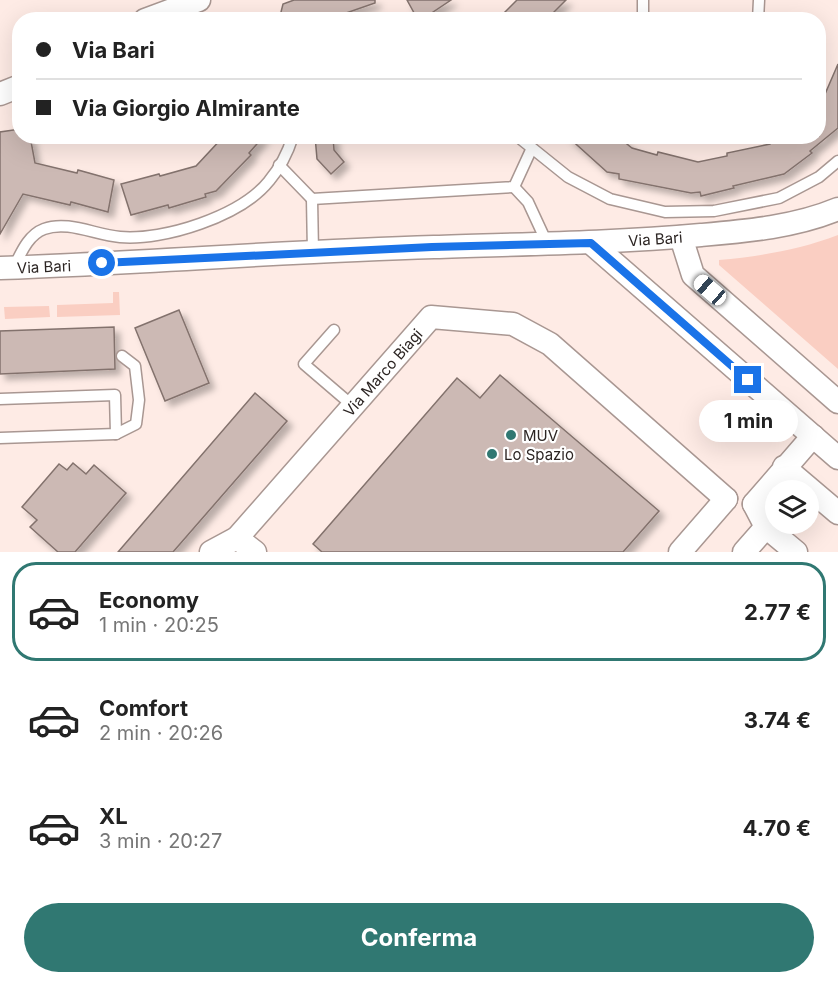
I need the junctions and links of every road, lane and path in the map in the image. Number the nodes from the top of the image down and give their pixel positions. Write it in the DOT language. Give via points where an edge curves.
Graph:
graph roads {
  1 [pos="199,0"];
  2 [pos="167,12"];
  3 [pos="290,144"];
  4 [pos="525,144"];
  5 [pos="531,150"];
  6 [pos="838,161"];
  7 [pos="279,165"];
  8 [pos="514,187"];
  9 [pos="312,199"];
  10 [pos="838,209"];
  11 [pos="681,237"];
  12 [pos="591,243"];
  13 [pos="547,244"];
  14 [pos="313,253"];
  15 [pos="7,268"];
  16 [pos="334,330"];
  17 [pos="122,356"];
  18 [pos="0,399"];
  19 [pos="838,402"];
  20 [pos="354,406"];
  21 [pos="116,434"];
  22 [pos="813,436"];
  23 [pos="0,438"];
  24 [pos="838,458"];
  25 [pos="784,467"];
  26 [pos="726,499"];
  27 [pos="754,504"];
  28 [pos="838,513"];
  29 [pos="765,525"];
  30 [pos="765,528"];
  31 [pos="774,534"];
  32 [pos="250,548"];
  33 [pos="211,552"];
  34 [pos="680,552"];
  35 [pos="744,552"];
  36 [pos="796,552"];
  1 -- 2 [label="street"];
  3 -- 7 [label="lane"];
  4 -- 5 [label="lane"];
  5 -- 6 [label="lane" via="567,177 610,199 664,212 714,211 779,198 819,177"];
  5 -- 8 [label="lane"];
  7 -- 9 [label="lane"];
  7 -- 15 [label="lane" via="269,181 241,206 203,223 160,234 121,237 60,224 41,229"];
  8 -- 9 [label="lane"];
  8 -- 13 [label="lane" via="528,201"];
  9 -- 14 [label="lane"];
  10 -- 11 [label="street, Via Bari" via="755,230"];
  11 -- 12 [label="street, Via Bari"];
  11 -- 19 [label="street" via="693,275"];
  12 -- 13 [label="street, Via Bari"];
  12 -- 22 [label="street"];
  13 -- 14 [label="street, Via Bari"];
  14 -- 15 [label="street, Via Bari"];
  16 -- 20 [label="lane" via="303,364"];
  17 -- 21 [label="lane" via="135,366 139,400 136,424"];
  18 -- 21 [label="lane" via="115,395"];
  20 -- 26 [label="street, Via Marco Biagi" via="431,317 513,324 550,344"];
  20 -- 32 [label="street, Via Marco Biagi"];
  21 -- 23 [label="lane"];
  22 -- 24 [label="street"];
  22 -- 25 [label="street"];
  25 -- 27 [label="street"];
  25 -- 28 [label="street"];
  26 -- 27 [label="street"];
  26 -- 34 [label="street"];
  27 -- 29 [label="street"];
  30 -- 35 [label="street"];
  31 -- 36 [label="street"];
  32 -- 33 [label="street, Via Marco Biagi"];
}
